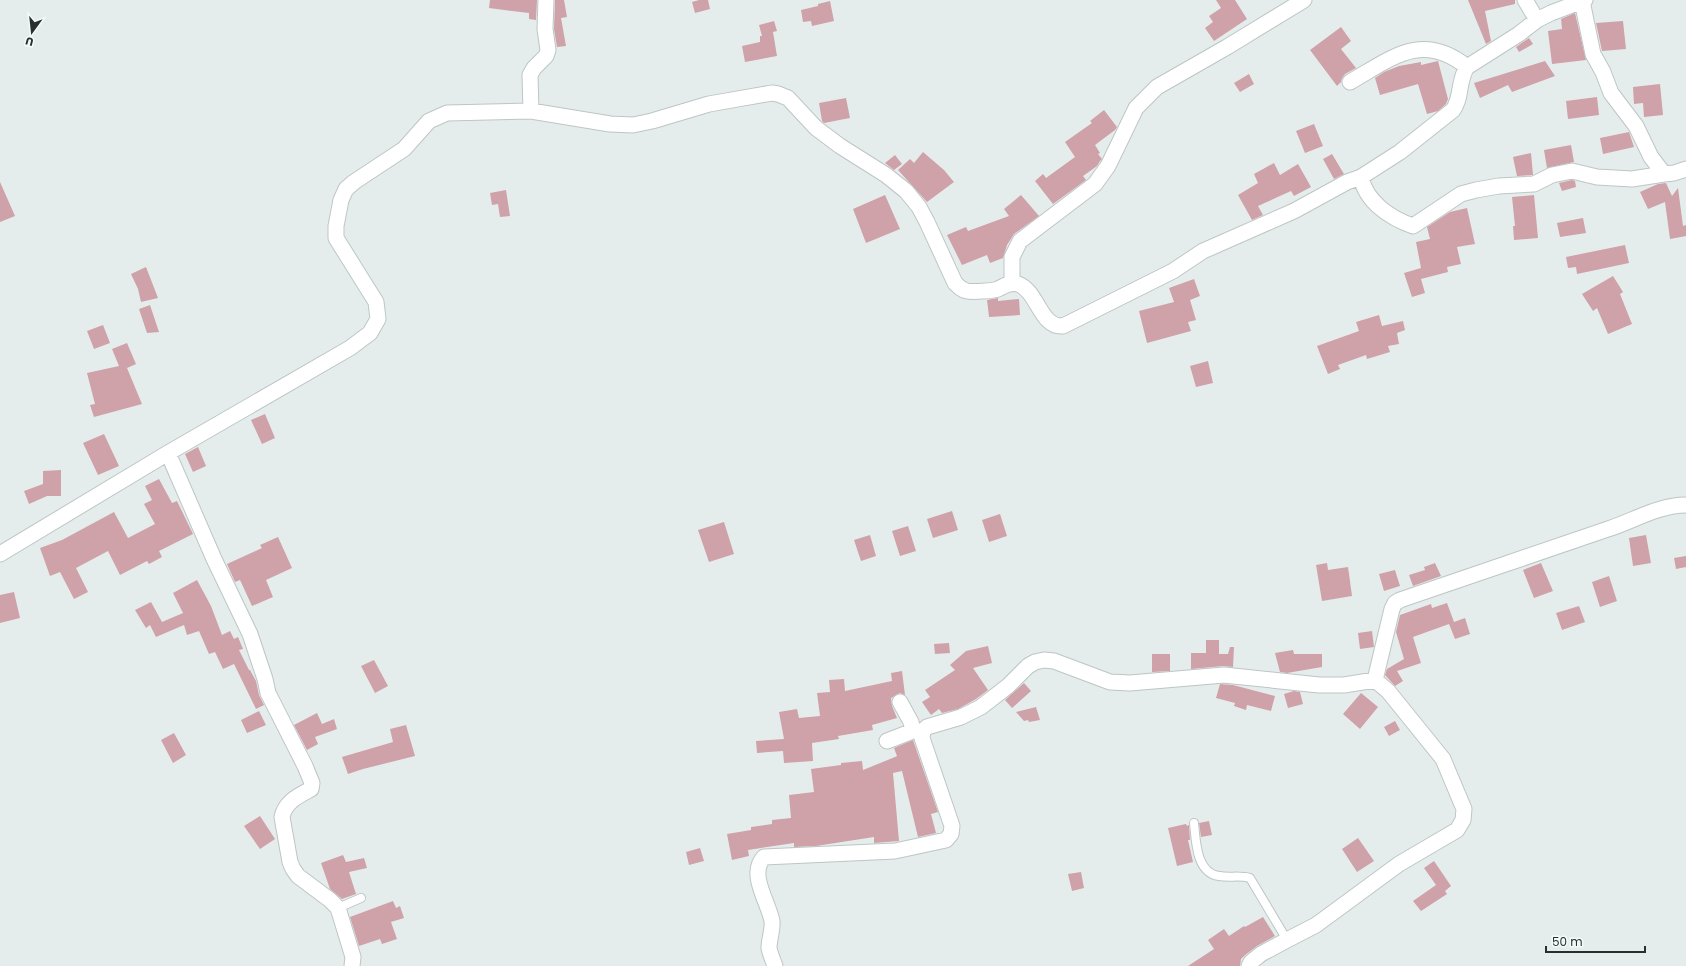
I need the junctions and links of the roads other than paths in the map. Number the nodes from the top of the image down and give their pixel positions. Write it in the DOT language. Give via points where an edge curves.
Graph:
graph roads {
  1 [pos="546,0"];
  2 [pos="1304,0"];
  3 [pos="1525,0"];
  4 [pos="1583,1"];
  5 [pos="1537,20"];
  6 [pos="1467,67"];
  7 [pos="1350,82"];
  8 [pos="530,111"];
  9 [pos="1686,169"];
  10 [pos="1664,174"];
  11 [pos="1361,177"];
  12 [pos="1012,283"];
  13 [pos="168,453"];
  14 [pos="1686,505"];
  15 [pos="0,554"];
  16 [pos="1375,680"];
  17 [pos="900,702"];
  18 [pos="918,731"];
  19 [pos="887,741"];
  20 [pos="1194,823"];
  21 [pos="361,898"];
  22 [pos="338,908"];
  23 [pos="1287,940"];
  24 [pos="352,966"];
  25 [pos="775,966"];
  26 [pos="1249,966"];
  1 -- 8 [label="street" via="545,29 548,50 530,75"];
  2 -- 12 [label="street" via="1157,87 1136,108 1108,166 1095,184 1020,241 1012,257"];
  3 -- 5 [label="street"];
  4 -- 5 [label="street"];
  4 -- 10 [label="street" via="1593,54 1611,94 1636,126 1651,157"];
  5 -- 6 [label="street"];
  6 -- 7 [label="street" via="1454,56 1444,52 1420,49 1401,53"];
  6 -- 11 [label="street" via="1462,75 1457,104 1453,110 1406,148"];
  8 -- 12 [label="street" via="610,124 633,124 709,104 765,94 784,96 816,128 906,191 927,222 959,288 973,292 997,290"];
  8 -- 13 [label="street" via="447,113 429,121 404,150 346,189 341,200 336,238 376,302 378,319 370,333 350,348"];
  9 -- 10 [label="street"];
  10 -- 11 [label="street" via="1632,179 1597,177 1572,171 1552,175 1534,184 1476,190 1461,194 1412,226 1396,219 1374,202 1363,188"];
  11 -- 12 [label="street" via="1294,211 1203,251 1173,271 1063,326 1052,324 1023,287"];
  13 -- 15 [label="street"];
  13 -- 22 [label="street" via="250,634 268,693 312,783 310,788 289,802 282,817 290,862 298,876"];
  14 -- 16 [label="street" via="1670,506 1400,600 1392,609"];
  16 -- 18 [label="street" via="1344,685 1319,685 1224,675 1130,683 1110,682 1054,661 1044,660 1028,666 981,707 961,717"];
  16 -- 23 [label="street" via="1388,691 1443,759 1464,809 1463,820 1457,830 1400,864 1316,925"];
  17 -- 18 [label="street" via="910,722"];
  18 -- 19 [label="street"];
  18 -- 25 [label="street" via="952,826 949,838 895,851 764,857 757,868 772,921 769,950"];
  20 -- 23 [label="lane" via="1199,859 1204,867 1219,876 1241,875 1250,878"];
  21 -- 22 [label="lane"];
  22 -- 24 [label="street" via="353,957"];
  23 -- 26 [label="street" via="1261,954"];
}
